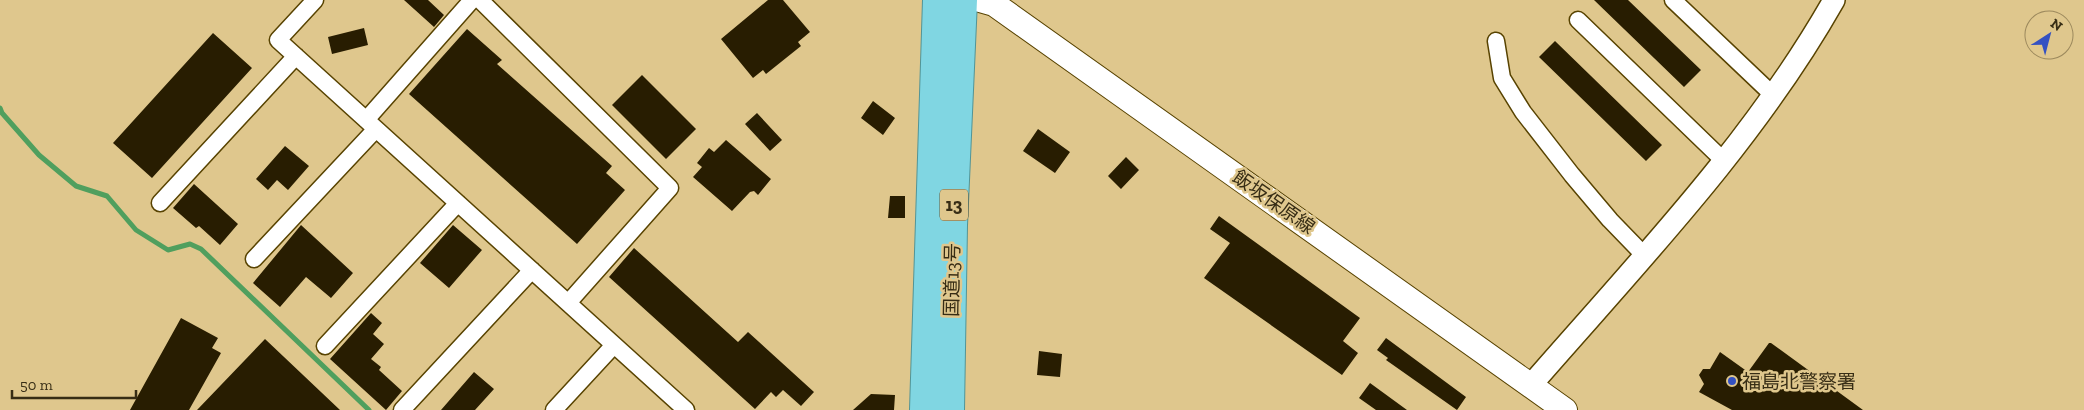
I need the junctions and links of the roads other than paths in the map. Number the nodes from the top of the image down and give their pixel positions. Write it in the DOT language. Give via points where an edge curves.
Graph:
graph roads {
  1 [pos="315,0"];
  2 [pos="472,0"];
  3 [pos="480,0"];
  4 [pos="937,0"];
  5 [pos="963,0"];
  6 [pos="980,0"];
  7 [pos="1673,0"];
  8 [pos="1834,0"];
  9 [pos="1578,20"];
  10 [pos="1496,41"];
  11 [pos="296,56"];
  12 [pos="1774,96"];
  13 [pos="371,124"];
  14 [pos="1724,161"];
  15 [pos="160,203"];
  16 [pos="458,203"];
  17 [pos="1644,255"];
  18 [pos="254,259"];
  19 [pos="532,270"];
  20 [pos="568,303"];
  21 [pos="614,345"];
  22 [pos="325,346"];
  23 [pos="1531,385"];
  24 [pos="402,410"];
  25 [pos="554,410"];
  26 [pos="686,410"];
  27 [pos="924,410"];
  28 [pos="950,410"];
  29 [pos="1565,410"];
  1 -- 11 [label="street" via="278,40"];
  2 -- 13 [label="street"];
  3 -- 20 [label="street" via="670,188"];
  4 -- 27 [label="highway, 国道13号 / 13"];
  5 -- 28 [label="highway, 国道13号 / 13" via="953,225"];
  6 -- 23 [label="main road, 飯坂保原線" via="994,4"];
  7 -- 12 [label="street"];
  8 -- 12 [label="street"];
  9 -- 14 [label="street"];
  10 -- 17 [label="street" via="1502,78 1524,112 1572,175"];
  11 -- 13 [label="street"];
  11 -- 15 [label="street"];
  12 -- 14 [label="street"];
  13 -- 16 [label="street"];
  13 -- 18 [label="street"];
  14 -- 17 [label="street"];
  16 -- 19 [label="street"];
  16 -- 22 [label="street"];
  17 -- 23 [label="street"];
  19 -- 20 [label="street"];
  19 -- 24 [label="street"];
  20 -- 21 [label="street"];
  21 -- 25 [label="street"];
  21 -- 26 [label="street"];
  23 -- 29 [label="main road, 飯坂保原線"];
}
